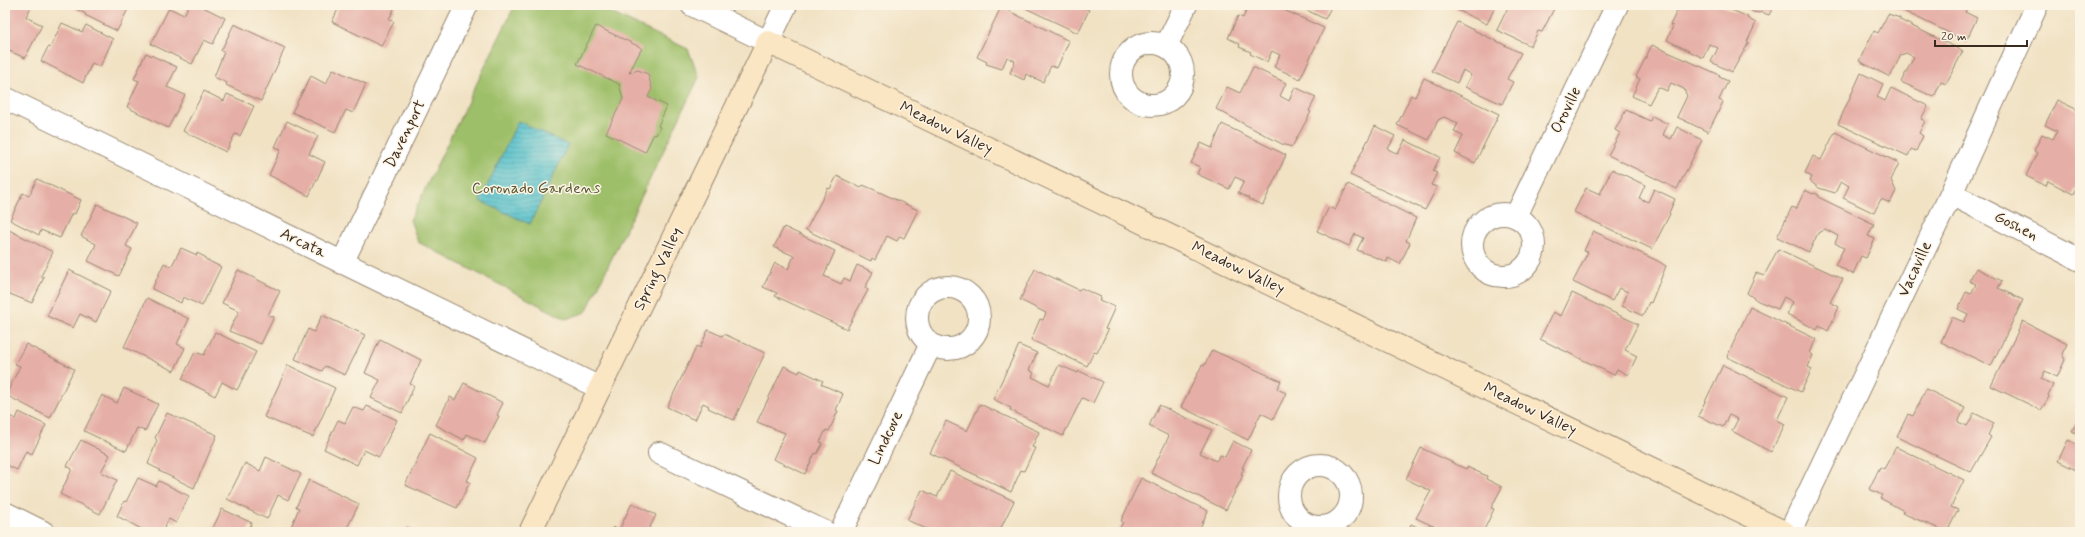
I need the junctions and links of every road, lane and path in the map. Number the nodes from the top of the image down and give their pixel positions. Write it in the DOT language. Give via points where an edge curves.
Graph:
graph roads {
  1 [pos="467,5"];
  2 [pos="692,5"];
  3 [pos="786,5"];
  4 [pos="1186,5"];
  5 [pos="1617,5"];
  6 [pos="2037,5"];
  7 [pos="768,42"];
  8 [pos="1166,46"];
  9 [pos="5,98"];
  10 [pos="1951,194"];
  11 [pos="1516,216"];
  12 [pos="2080,260"];
  13 [pos="342,263"];
  14 [pos="930,344"];
  15 [pos="600,388"];
  16 [pos="659,453"];
  17 [pos="5,513"];
  18 [pos="44,532"];
  19 [pos="530,532"];
  20 [pos="825,532"];
  21 [pos="841,532"];
  22 [pos="1784,532"];
  23 [pos="1790,532"];
  1 -- 13 [label="street, Davenport"];
  2 -- 7 [label="street, Meadow Valley"];
  3 -- 7 [label="street, Spring Valley"];
  4 -- 8 [label="street"];
  5 -- 11 [label="street, Oroville"];
  6 -- 10 [label="street, Vacaville"];
  7 -- 15 [label="street, Spring Valley"];
  7 -- 22 [label="street, Meadow Valley"];
  9 -- 13 [label="street, Arcata"];
  10 -- 12 [label="street, Goshen"];
  10 -- 23 [label="street, Vacaville"];
  13 -- 15 [label="street, Arcata"];
  14 -- 21 [label="street, Lindcove"];
  15 -- 19 [label="street, Spring Valley"];
  16 -- 20 [label="street"];
  17 -- 18 [label="street"];
}
